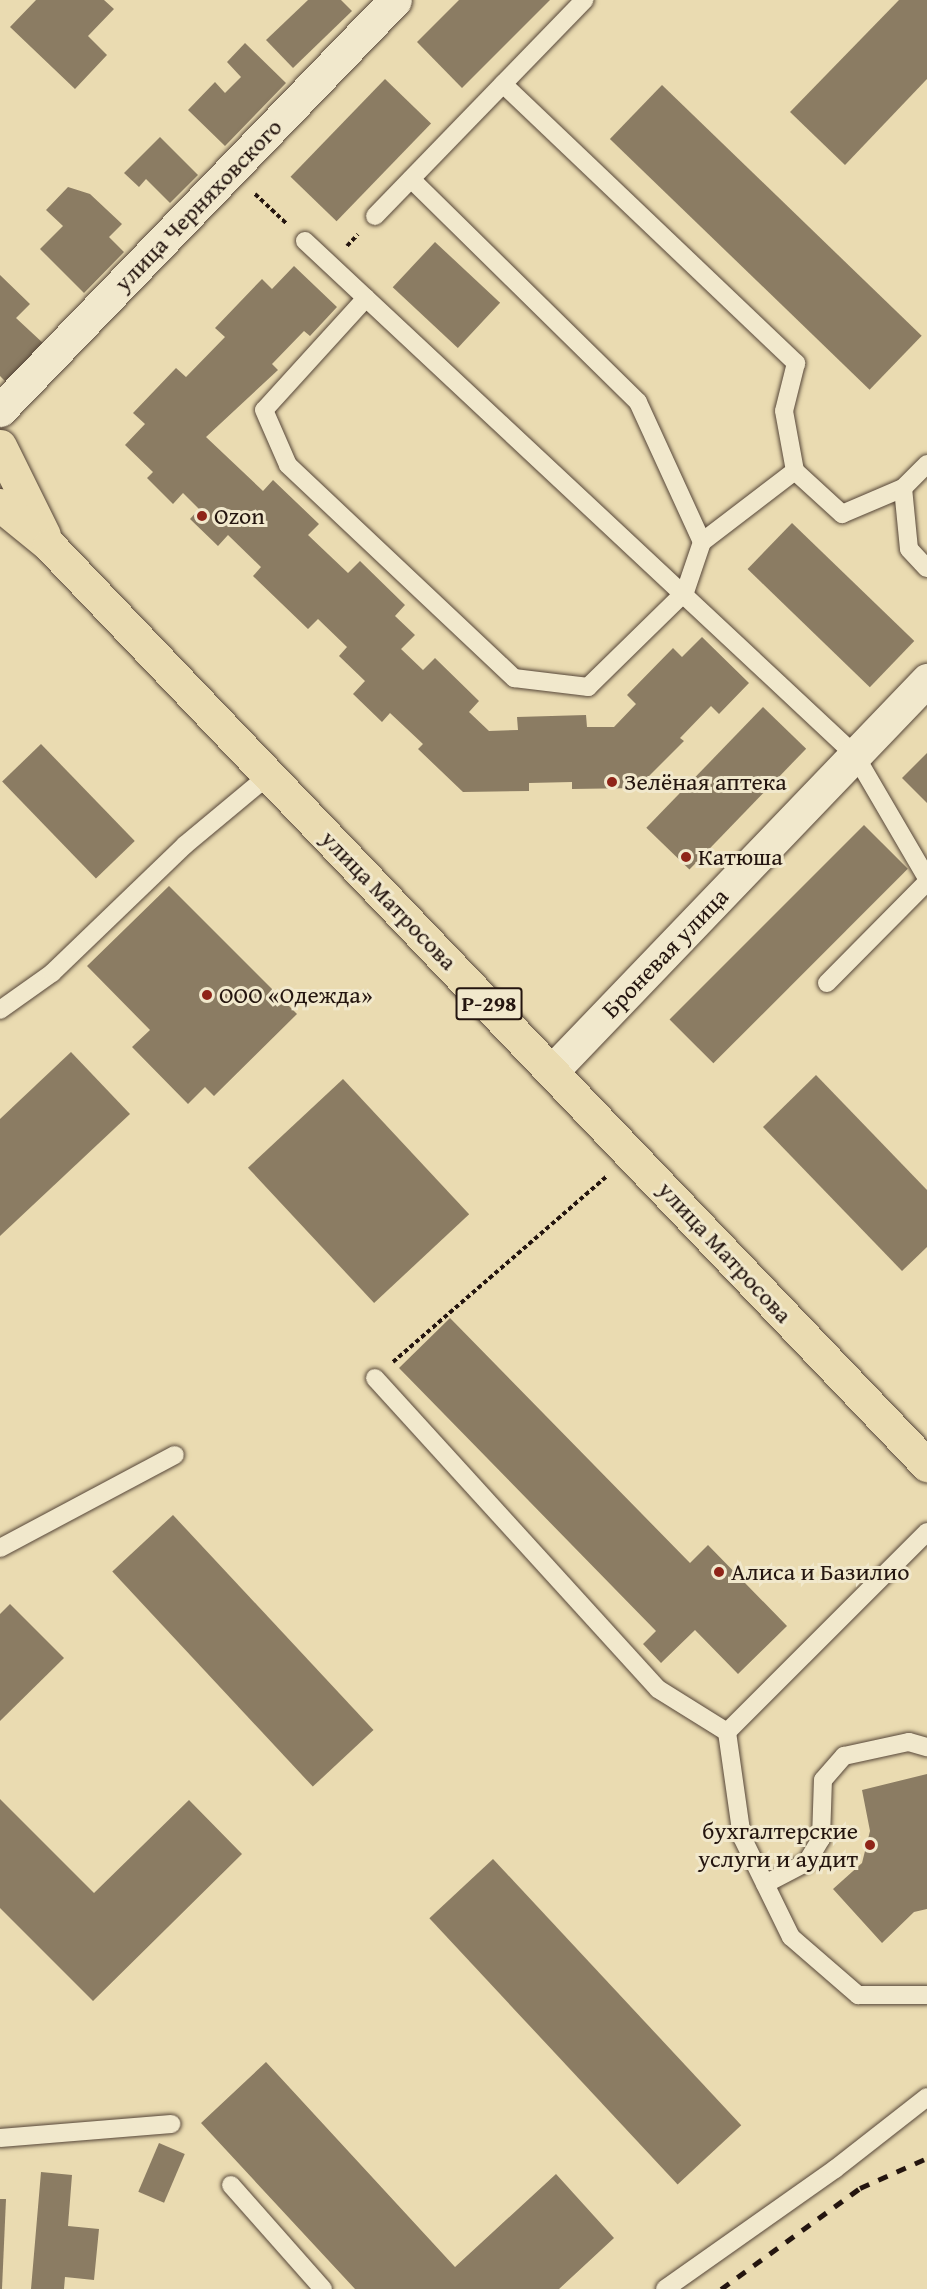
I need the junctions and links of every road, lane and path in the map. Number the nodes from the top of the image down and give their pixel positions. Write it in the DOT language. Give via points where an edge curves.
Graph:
graph roads {
  1 [pos="395,0"];
  2 [pos="584,0"];
  3 [pos="503,84"];
  4 [pos="231,171"];
  5 [pos="411,179"];
  6 [pos="375,216"];
  7 [pos="305,241"];
  8 [pos="330,264"];
  9 [pos="366,298"];
  10 [pos="0,410"];
  11 [pos="0,446"];
  12 [pos="927,464"];
  13 [pos="795,471"];
  14 [pos="903,488"];
  15 [pos="0,506"];
  16 [pos="702,542"];
  17 [pos="49,545"];
  18 [pos="927,568"];
  19 [pos="685,592"];
  20 [pos="927,680"];
  21 [pos="855,755"];
  22 [pos="269,775"];
  23 [pos="927,880"];
  24 [pos="827,983"];
  25 [pos="0,1010"];
  26 [pos="552,1071"];
  27 [pos="632,1153"];
  28 [pos="375,1378"];
  29 [pos="175,1455"];
  30 [pos="927,1465"];
  31 [pos="927,1532"];
  32 [pos="0,1548"];
  33 [pos="727,1732"];
  34 [pos="927,1747"];
  35 [pos="765,1884"];
  36 [pos="927,1995"];
  37 [pos="927,2097"];
  38 [pos="171,2124"];
  39 [pos="0,2138"];
  40 [pos="231,2185"];
  41 [pos="323,2289"];
  42 [pos="666,2289"];
  1 -- 4 [label="street, улица Черняховского"];
  2 -- 3 [label="lane"];
  3 -- 5 [label="lane"];
  3 -- 13 [label="lane" via="796,363 784,411"];
  4 -- 7 [label="path"];
  4 -- 10 [label="street, улица Черняховского"];
  5 -- 6 [label="lane"];
  5 -- 16 [label="lane" via="638,402"];
  6 -- 8 [label="path"];
  7 -- 8 [label="lane"];
  8 -- 9 [label="lane"];
  9 -- 19 [label="lane"];
  9 -- 19 [label="lane" via="264,410 288,465 514,678 588,687"];
  11 -- 17 [label="highway, улица Матросова / Р-298"];
  12 -- 14 [label="lane"];
  13 -- 14 [label="lane" via="842,514"];
  13 -- 16 [label="lane"];
  14 -- 18 [label="lane" via="909,549"];
  15 -- 17 [label="highway, улица Матросова / Р-298"];
  16 -- 19 [label="lane"];
  17 -- 22 [label="highway, улица Матросова / Р-298"];
  19 -- 21 [label="lane"];
  20 -- 21 [label="street, Броневая улица"];
  21 -- 23 [label="lane"];
  21 -- 26 [label="street, Броневая улица"];
  22 -- 25 [label="lane" via="185,846 52,973"];
  22 -- 26 [label="highway, улица Матросова / Р-298"];
  23 -- 24 [label="lane"];
  26 -- 27 [label="highway, улица Матросова / Р-298"];
  27 -- 28 [label="path"];
  27 -- 30 [label="highway, улица Матросова / Р-298"];
  28 -- 33 [label="lane" via="658,1689"];
  29 -- 32 [label="lane"];
  31 -- 33 [label="lane"];
  33 -- 35 [label="lane" via="742,1837"];
  34 -- 35 [label="lane" via="909,1742 844,1756 823,1780 821,1839 817,1847 807,1862"];
  35 -- 36 [label="lane" via="791,1936 858,1995"];
  37 -- 42 [label="lane" via="835,2169"];
  38 -- 39 [label="lane"];
  40 -- 41 [label="lane"];
}
